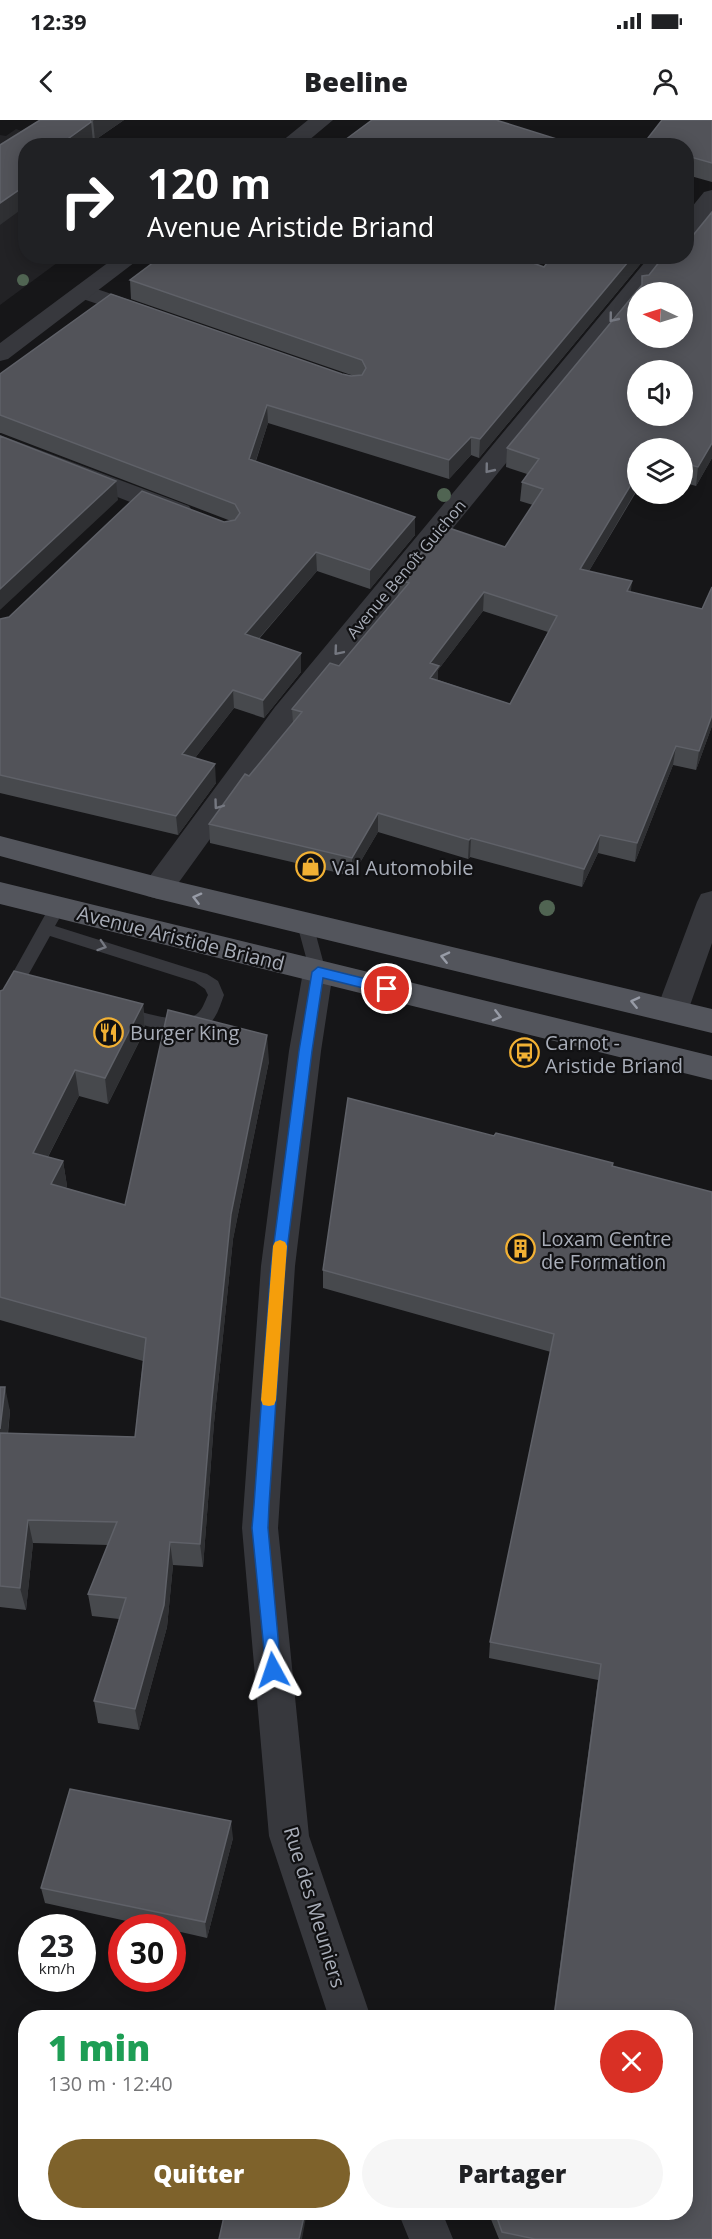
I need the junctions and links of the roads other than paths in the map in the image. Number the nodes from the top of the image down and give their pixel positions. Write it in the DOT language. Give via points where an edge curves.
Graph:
graph roads {
  1 [pos="322,120"];
  2 [pos="297,138"];
  3 [pos="706,192"];
  4 [pos="694,215"];
  5 [pos="122,264"];
  6 [pos="656,264"];
  7 [pos="85,292"];
  8 [pos="162,319"];
  9 [pos="0,354"];
  10 [pos="0,442"];
  11 [pos="204,522"];
  12 [pos="0,846"];
  13 [pos="158,888"];
  14 [pos="0,893"];
  15 [pos="712,902"];
  16 [pos="52,918"];
  17 [pos="305,924"];
  18 [pos="318,972"];
  19 [pos="109,1008"];
  20 [pos="0,1011"];
  21 [pos="672,1011"];
  22 [pos="712,1020"];
  23 [pos="712,1068"];
  24 [pos="347,2010"];
  25 [pos="423,2220"];
  26 [pos="431,2239"];
  1 -- 2 [label="street"];
  3 -- 4 [label="street"];
  5 -- 7 [label="street"];
  6 -- 13 [label="street, Avenue Benoît Guichon, one-way" via="285,714"];
  7 -- 8 [label="street"];
  7 -- 9 [label="street"];
  10 -- 11 [label="street" via="131,504"];
  12 -- 13 [label="main road"];
  17 -- 13 [label="main road, one-way"];
  14 -- 16 [label="main road, Avenue Aristide Briand"];
  15 -- 21 [label="street"];
  16 -- 18 [label="main road, Avenue Aristide Briand"];
  16 -- 19 [label="lane, one-way" via="201,978 212,985 216,995 206,1016 183,1025"];
  16 -- 20 [label="lane" via="22,984"];
  17 -- 18 [label="lane"];
  21 -- 17 [label="main road, one-way"];
  18 -- 23 [label="main road, Avenue Aristide Briand, one-way"];
  18 -- 24 [label="street, Rue des Meuniers" via="278,1266 260,1528 289,1836"];
  21 -- 22 [label="main road"];
  25 -- 26 [label="street"];
}
